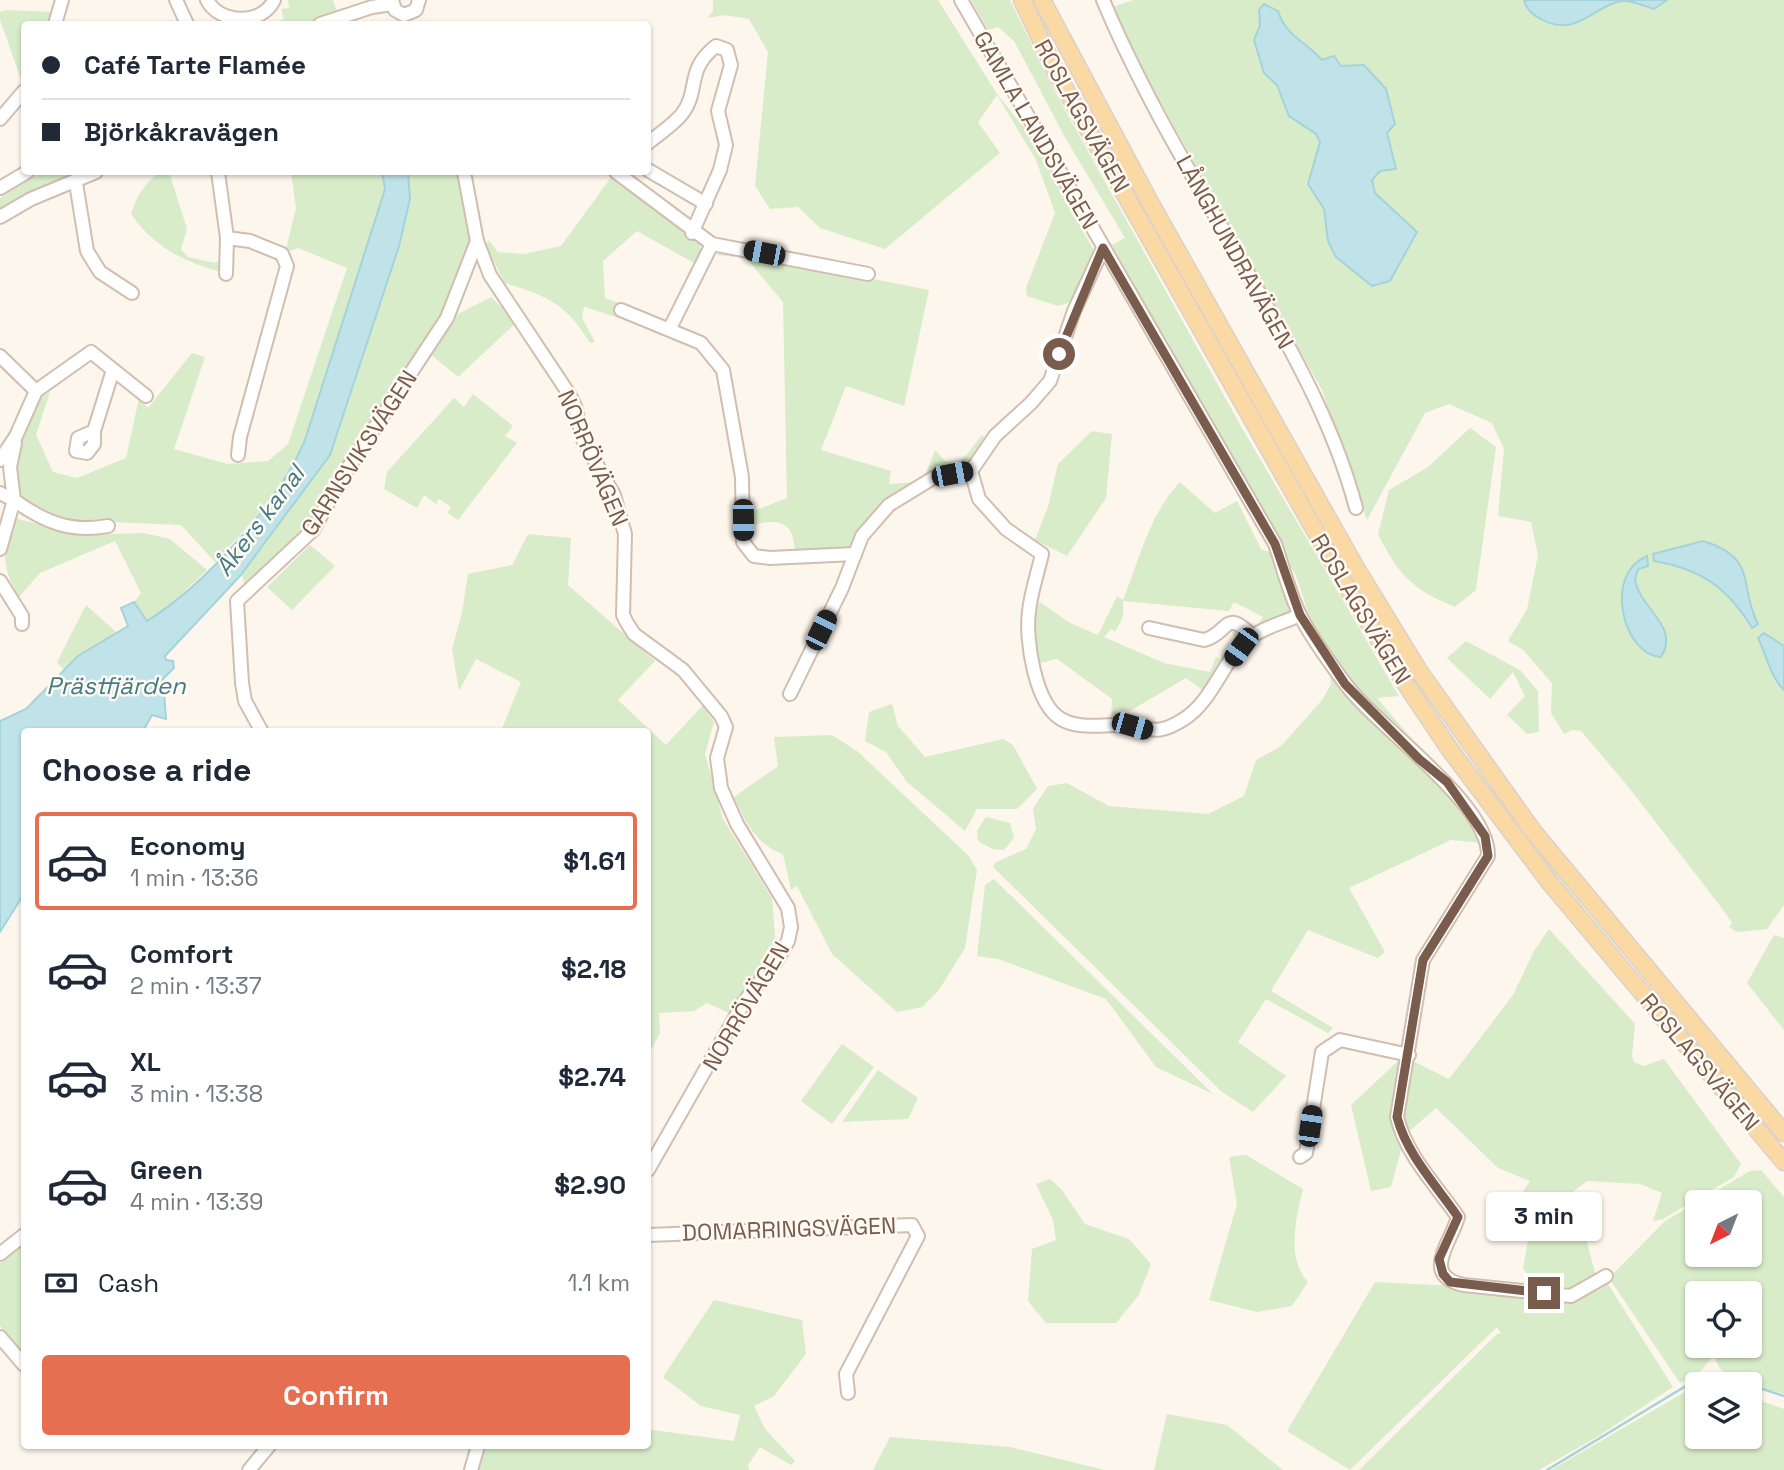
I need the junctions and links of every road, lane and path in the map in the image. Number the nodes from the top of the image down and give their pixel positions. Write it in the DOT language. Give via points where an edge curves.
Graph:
graph roads {
  1 [pos="62,0"];
  2 [pos="175,0"];
  3 [pos="207,0"];
  4 [pos="274,0"];
  5 [pos="419,0"];
  6 [pos="428,0"];
  7 [pos="961,0"];
  8 [pos="1022,0"];
  9 [pos="1042,0"];
  10 [pos="1103,0"];
  11 [pos="392,2"];
  12 [pos="411,19"];
  13 [pos="56,21"];
  14 [pos="178,21"];
  15 [pos="186,21"];
  16 [pos="329,21"];
  17 [pos="21,95"];
  18 [pos="0,120"];
  19 [pos="651,140"];
  20 [pos="651,172"];
  21 [pos="22,175"];
  22 [pos="91,175"];
  23 [pos="219,175"];
  24 [pos="465,175"];
  25 [pos="624,175"];
  26 [pos="76,183"];
  27 [pos="0,188"];
  28 [pos="706,204"];
  29 [pos="0,218"];
  30 [pos="692,233"];
  31 [pos="227,238"];
  32 [pos="477,242"];
  33 [pos="712,244"];
  34 [pos="1103,248"];
  35 [pos="226,274"];
  36 [pos="868,274"];
  37 [pos="132,293"];
  38 [pos="621,310"];
  39 [pos="670,328"];
  40 [pos="0,356"];
  41 [pos="113,370"];
  42 [pos="36,391"];
  43 [pos="146,396"];
  44 [pos="94,431"];
  45 [pos="16,436"];
  46 [pos="238,455"];
  47 [pos="0,460"];
  48 [pos="971,471"];
  49 [pos="0,493"];
  50 [pos="14,500"];
  51 [pos="1356,508"];
  52 [pos="108,526"];
  53 [pos="0,549"];
  54 [pos="855,554"];
  55 [pos="0,581"];
  56 [pos="1300,615"];
  57 [pos="22,624"];
  58 [pos="1149,628"];
  59 [pos="1252,636"];
  60 [pos="790,694"];
  61 [pos="259,728"];
  62 [pos="1409,1055"];
  63 [pos="1784,1133"];
  64 [pos="1300,1157"];
  65 [pos="1784,1162"];
  66 [pos="651,1165"];
  67 [pos="651,1235"];
  68 [pos="21,1238"];
  69 [pos="0,1254"];
  70 [pos="1606,1276"];
  71 [pos="0,1337"];
  72 [pos="21,1362"];
  73 [pos="848,1393"];
  74 [pos="267,1449"];
  75 [pos="477,1449"];
  76 [pos="250,1470"];
  77 [pos="471,1470"];
  1 -- 13 [label="street"];
  2 -- 14 [label="street"];
  2 -- 15 [label="street"];
  3 -- 4 [label="street" via="224,18 238,19 262,13"];
  5 -- 6 [label="street"];
  5 -- 12 [label="street"];
  7 -- 34 [label="street, GAMLA LANDSVÄGEN"];
  8 -- 65 [label="main road, ROSLAGSVÄGEN" via="1058,76 1405,683 1550,883"];
  9 -- 63 [label="main road, ROSLAGSVÄGEN" via="1152,206 1419,671 1532,831"];
  10 -- 51 [label="street, LÅNGHUNDRAVÄGEN" via="1164,123 1312,392 1337,446"];
  11 -- 12 [label="street" via="398,13"];
  11 -- 16 [label="street"];
  17 -- 18 [label="street"];
  19 -- 28 [label="street" via="682,114 704,55 716,46 727,50 731,65 718,111 726,145"];
  20 -- 28 [label="street"];
  21 -- 27 [label="street"];
  22 -- 26 [label="street"];
  23 -- 31 [label="street"];
  24 -- 32 [label="street, NORRÖVÄGEN"];
  25 -- 30 [label="street"];
  26 -- 29 [label="street" via="31,199"];
  26 -- 37 [label="street" via="87,251 100,272"];
  28 -- 30 [label="street"];
  30 -- 33 [label="street"];
  31 -- 35 [label="street"];
  31 -- 46 [label="street" via="250,241 282,254 287,266"];
  32 -- 61 [label="street, GARNSVIKSVÄGEN" via="447,318 346,471 313,530 237,601 245,701"];
  32 -- 66 [label="street, NORRÖVÄGEN" via="490,275 569,394 583,440 614,495 625,534 623,615 634,634 675,662 721,716 726,727 717,758 721,788 737,824 788,908 788,941 778,960 744,1002"];
  33 -- 36 [label="street"];
  33 -- 39 [label="street"];
  34 -- 48 [label="street" via="1074,311 1050,381 995,436"];
  34 -- 56 [label="street, GAMLA LANDSVÄGEN" via="1275,544"];
  38 -- 39 [label="street"];
  39 -- 54 [label="street" via="701,343 723,370 742,477 743,542 754,556"];
  40 -- 42 [label="street"];
  41 -- 42 [label="street" via="91,352"];
  41 -- 43 [label="street"];
  41 -- 44 [label="street"];
  42 -- 45 [label="street"];
  45 -- 47 [label="street"];
  45 -- 50 [label="street" via="10,467"];
  48 -- 54 [label="street" via="933,478 889,505 862,536"];
  48 -- 59 [label="street" via="979,499 1042,554 1028,611 1029,639 1037,685 1049,710 1062,720 1079,726 1162,730 1195,710"];
  49 -- 50 [label="street"];
  50 -- 52 [label="street" via="52,523 83,531"];
  50 -- 53 [label="street"];
  54 -- 60 [label="street"];
  55 -- 57 [label="street" via="22,615"];
  56 -- 59 [label="street"];
  56 -- 62 [label="street, GAMLA LANDSVÄGEN" via="1345,684 1447,782 1485,836 1488,856 1423,960"];
  58 -- 59 [label="street" via="1203,640 1234,622"];
  62 -- 64 [label="street" via="1340,1040 1322,1052 1306,1153"];
  62 -- 70 [label="street" via="1397,1117 1402,1135 1458,1217 1439,1259 1450,1282 1571,1296"];
  67 -- 73 [label="street, DOMARRINGSVÄGEN" via="912,1225 918,1236 846,1374"];
  68 -- 69 [label="street"];
  71 -- 72 [label="street"];
  74 -- 76 [label="street"];
  75 -- 77 [label="street"];
}
